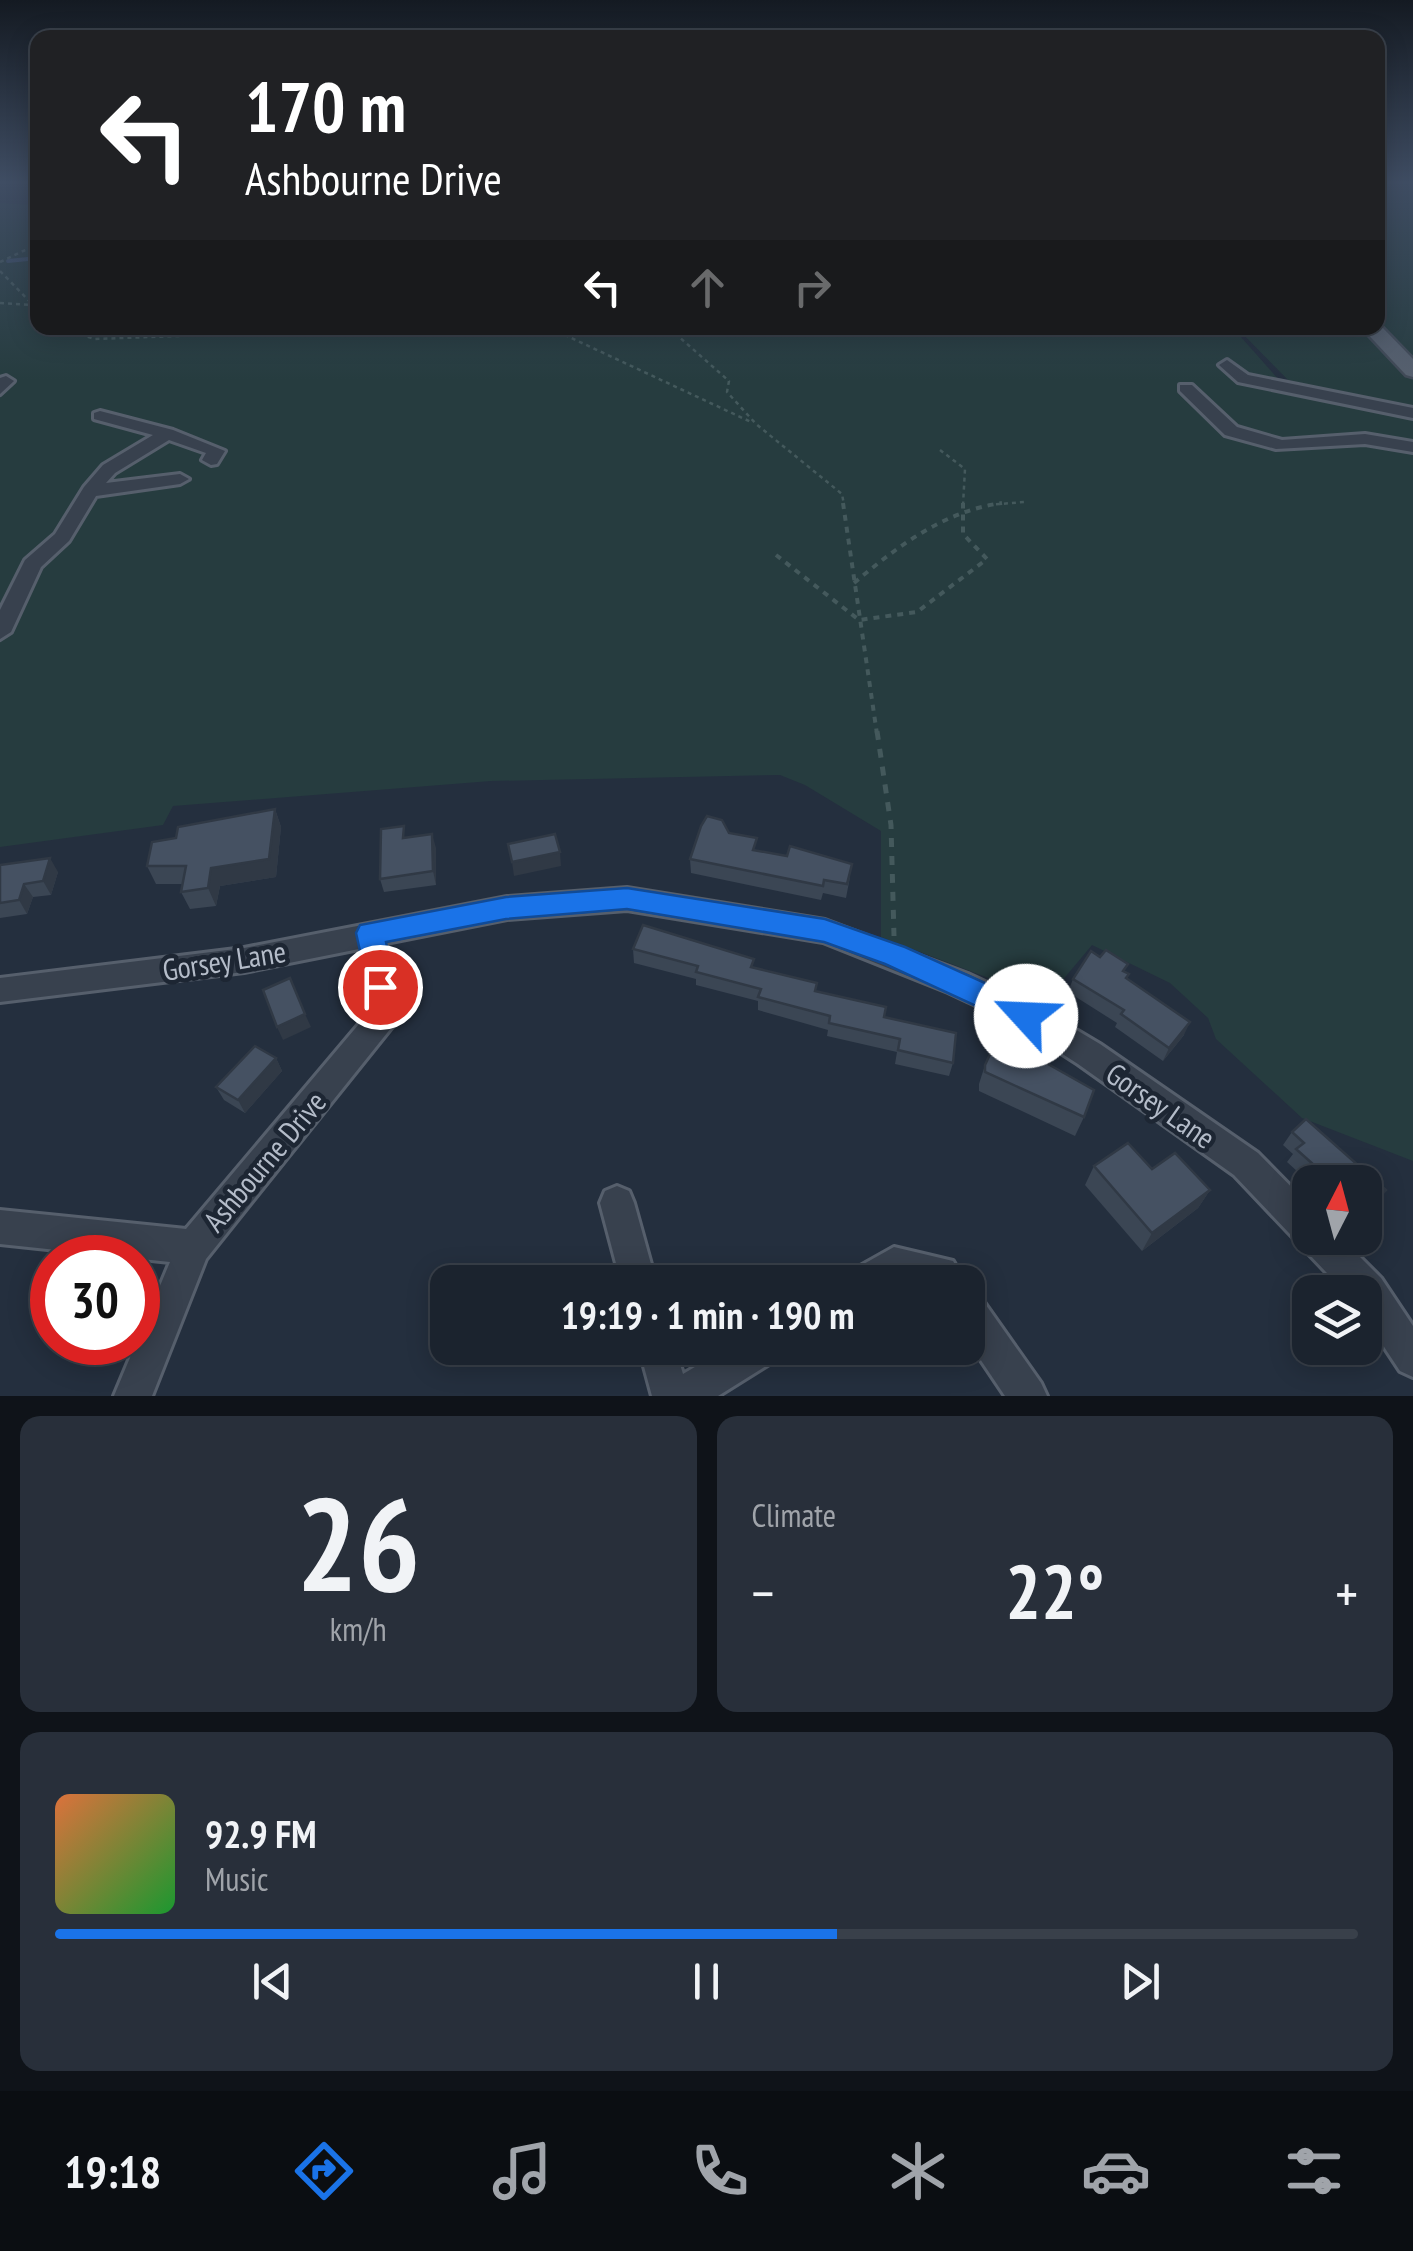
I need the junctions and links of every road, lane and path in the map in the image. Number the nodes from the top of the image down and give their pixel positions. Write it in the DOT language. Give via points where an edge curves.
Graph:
graph roads {
  1 [pos="27,249"];
  2 [pos="0,262"];
  3 [pos="0,271"];
  4 [pos="0,303"];
  5 [pos="30,303"];
  6 [pos="30,305"];
  7 [pos="82,335"];
  8 [pos="205,335"];
  9 [pos="565,335"];
  10 [pos="677,335"];
  11 [pos="1379,335"];
  12 [pos="1227,365"];
  13 [pos="1413,371"];
  14 [pos="1186,388"];
  15 [pos="1413,413"];
  16 [pos="100,416"];
  17 [pos="756,424"];
  18 [pos="167,434"];
  19 [pos="1413,447"];
  20 [pos="940,450"];
  21 [pos="210,460"];
  22 [pos="180,479"];
  23 [pos="90,491"];
  24 [pos="1024,502"];
  25 [pos="962,514"];
  26 [pos="776,556"];
  27 [pos="854,583"];
  28 [pos="859,620"];
  29 [pos="0,632"];
  30 [pos="370,933"];
  31 [pos="895,956"];
  32 [pos="0,990"];
  33 [pos="617,1203"];
  34 [pos="1292,1212"];
  35 [pos="0,1227"];
  36 [pos="193,1247"];
  37 [pos="1333,1255"];
  38 [pos="634,1265"];
  39 [pos="985,1335"];
  40 [pos="1413,1358"];
  41 [pos="663,1365"];
  42 [pos="733,1365"];
  43 [pos="133,1396"];
  44 [pos="671,1396"];
  45 [pos="683,1396"];
  46 [pos="1028,1396"];
  1 -- 2 [label="path"];
  3 -- 5 [label="path"];
  4 -- 6 [label="path"];
  7 -- 8 [label="path"];
  9 -- 17 [label="path"];
  10 -- 17 [label="path" via="728,381 728,392"];
  11 -- 13 [label="main road"];
  12 -- 15 [label="street" via="1244,379"];
  14 -- 19 [label="street" via="1232,431 1282,446 1365,439"];
  16 -- 18 [label="street"];
  17 -- 27 [label="path" via="842,494"];
  18 -- 21 [label="street" via="216,452"];
  18 -- 23 [label="street" via="109,468"];
  20 -- 25 [label="path" via="968,478"];
  22 -- 23 [label="street"];
  23 -- 29 [label="street" via="62,537 32,564"];
  24 -- 25 [label="path"];
  25 -- 27 [label="path" via="925,529"];
  25 -- 28 [label="path" via="966,541 987,559 975,572 917,612"];
  26 -- 28 [label="path"];
  27 -- 28 [label="path"];
  28 -- 31 [label="path" via="891,825"];
  30 -- 31 [label="street, Gorsey Lane" via="506,908 627,898 825,931"];
  30 -- 32 [label="street, Gorsey Lane" via="244,960"];
  30 -- 36 [label="street, Ashbourne Drive" via="386,1014"];
  31 -- 34 [label="street, Gorsey Lane" via="1026,1016 1089,1054 1246,1164"];
  33 -- 38 [label="street"];
  35 -- 36 [label="street"];
  36 -- 43 [label="street, Ashbourne Drive"];
  37 -- 40 [label="street" via="1368,1291"];
  39 -- 46 [label="street"];
  41 -- 44 [label="street"];
  42 -- 45 [label="street"];
}
